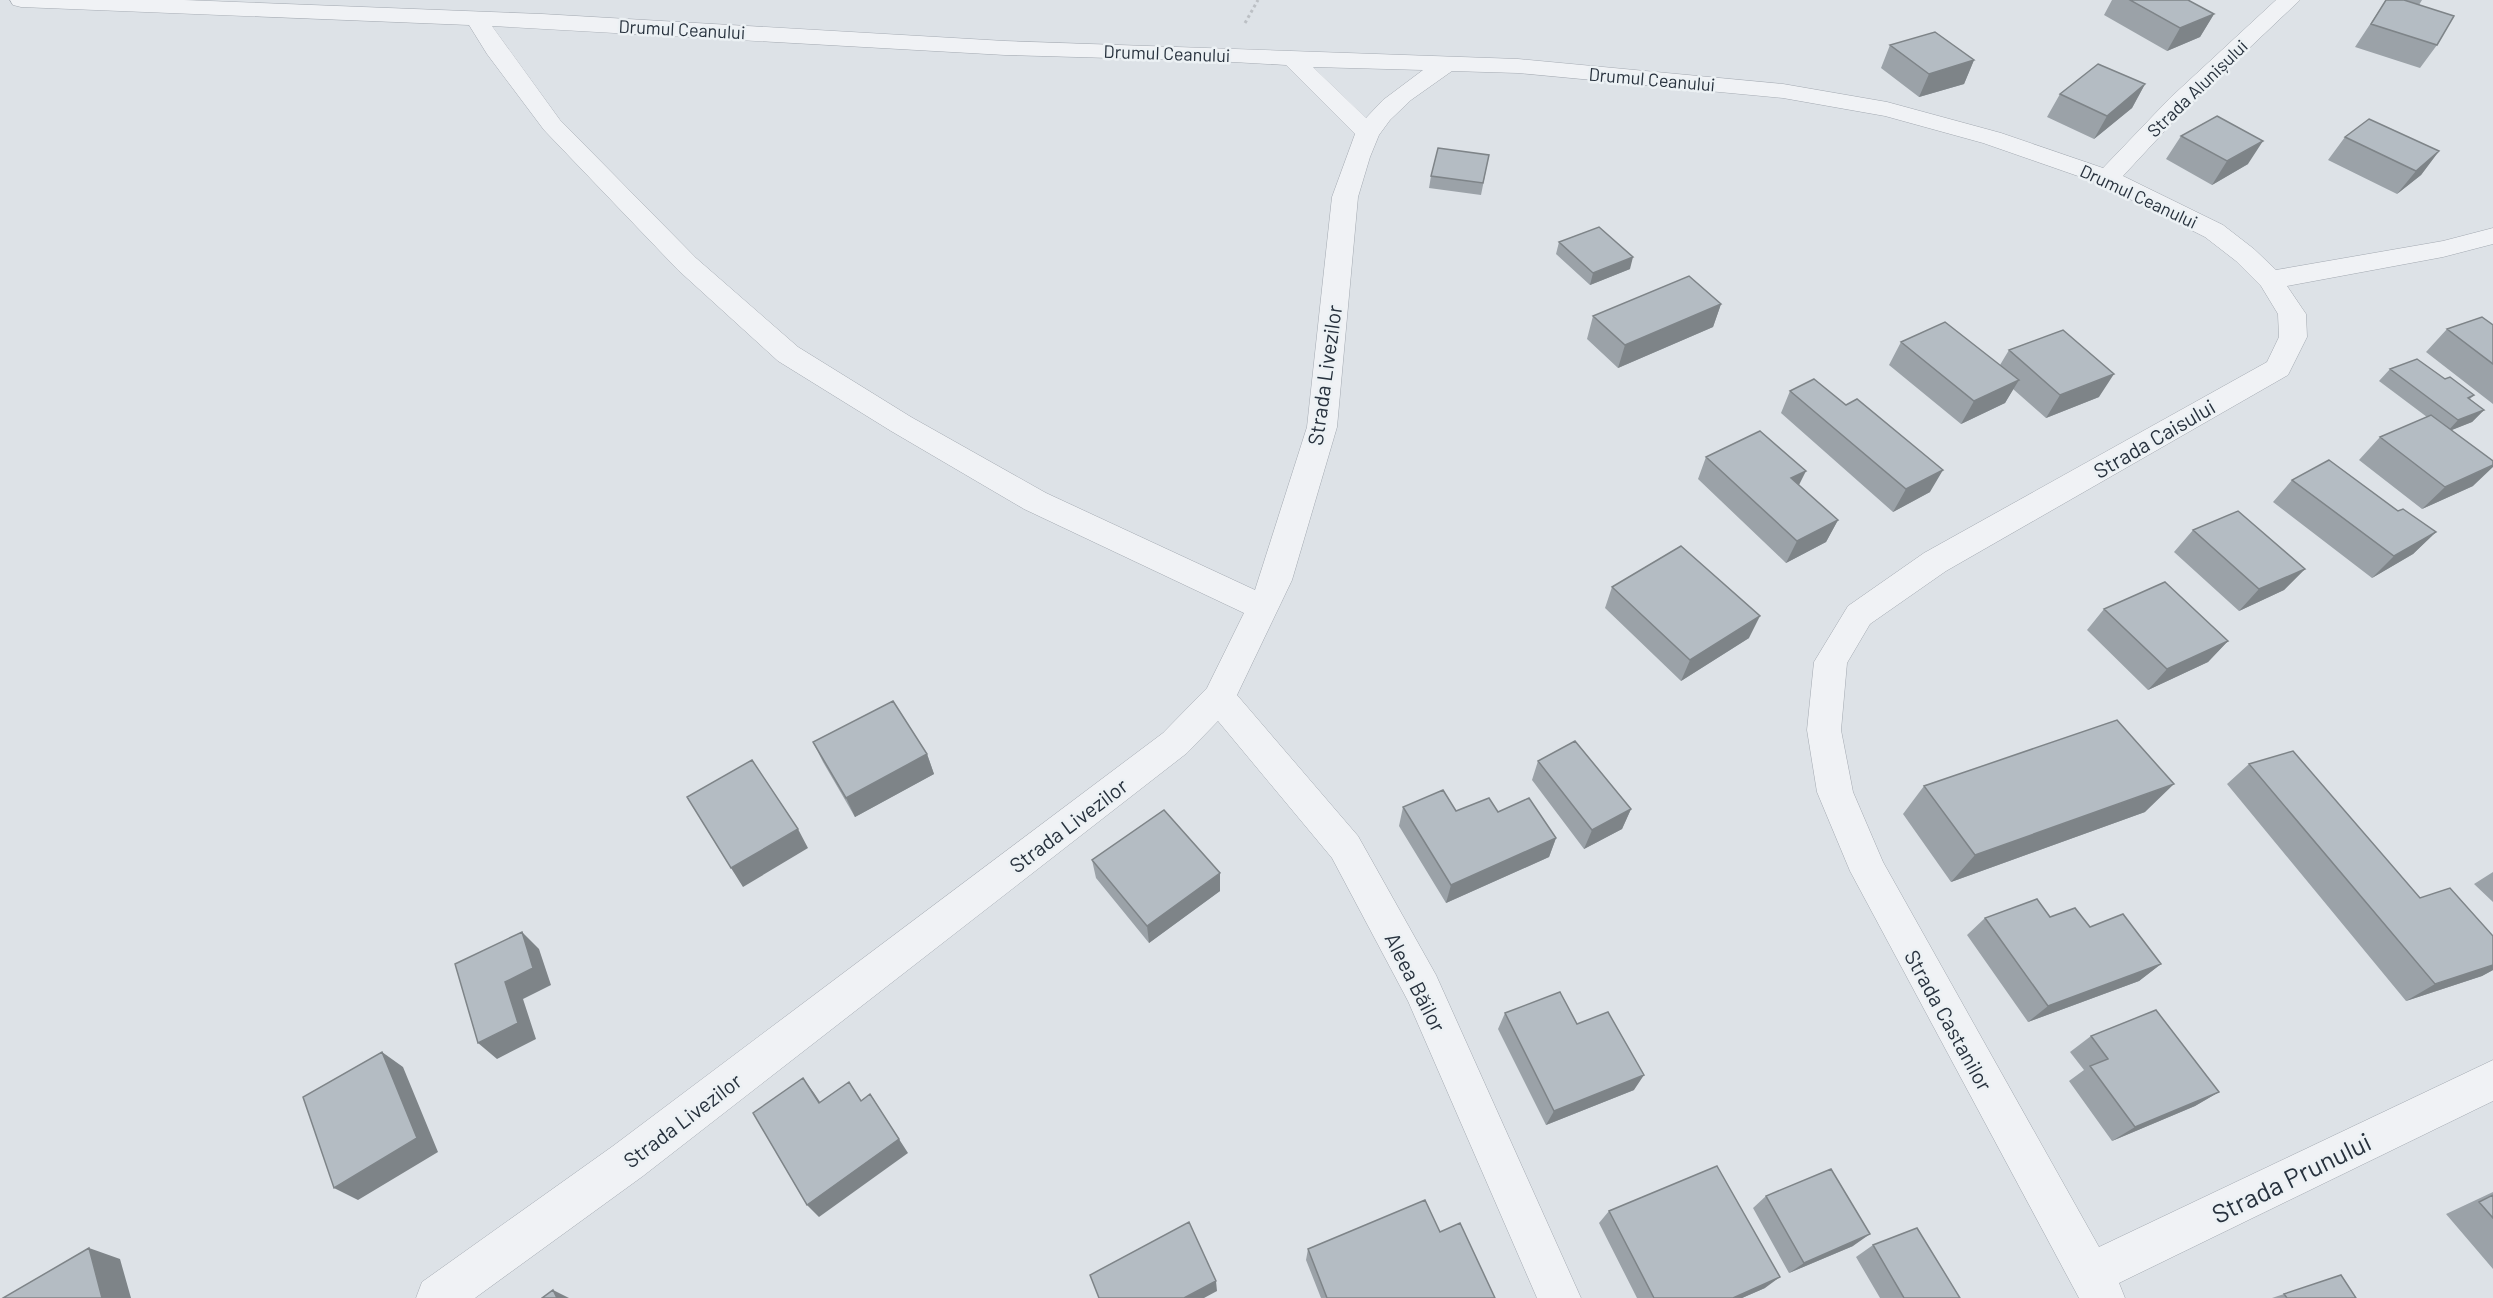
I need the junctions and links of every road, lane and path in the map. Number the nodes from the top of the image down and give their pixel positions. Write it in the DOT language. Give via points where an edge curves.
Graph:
graph roads {
  1 [pos="21,0"];
  2 [pos="513,0"];
  3 [pos="2289,0"];
  4 [pos="477,20"];
  5 [pos="542,21"];
  6 [pos="1292,59"];
  7 [pos="1447,64"];
  8 [pos="1367,132"];
  9 [pos="2107,178"];
  10 [pos="2493,236"];
  11 [pos="2270,280"];
  12 [pos="1263,608"];
  13 [pos="1219,698"];
  14 [pos="1824,730"];
  15 [pos="2493,1080"];
  16 [pos="2096,1286"];
  17 [pos="438,1298"];
  18 [pos="1559,1298"];
  1 -- 4 [label="street, Drumul Ceanului"];
  2 -- 5 [label="street"];
  3 -- 9 [label="street, Strada Alunișului" via="2178,103"];
  4 -- 5 [label="street, Drumul Ceanului"];
  4 -- 12 [label="street" via="552,125 687,264 788,354 1035,501"];
  5 -- 6 [label="street, Drumul Ceanului" via="1005,48"];
  6 -- 7 [label="street, Drumul Ceanului"];
  6 -- 8 [label="street"];
  7 -- 8 [label="street, Strada Livezilor" via="1392,105"];
  7 -- 9 [label="street, Drumul Ceanului" via="1518,66 1783,91 1876,107 1992,138"];
  8 -- 12 [label="street, Strada Livezilor" via="1345,197 1322,427 1276,580"];
  9 -- 11 [label="street, Drumul Ceanului" via="2214,231 2246,255"];
  10 -- 11 [label="street" via="2444,249"];
  11 -- 14 [label="street, Strada Caisului" via="2292,314 2293,337 2278,368 1935,562 1859,615 1831,662"];
  12 -- 13 [label="street, Strada Livezilor"];
  13 -- 17 [label="street, Strada Livezilor" via="1175,744 628,1161"];
  13 -- 18 [label="street, Aleea Băilor" via="1345,847 1422,988"];
  14 -- 16 [label="street, Strada Castanilor" via="1835,792 1868,871"];
  15 -- 16 [label="street, Strada Prunului"];
}
